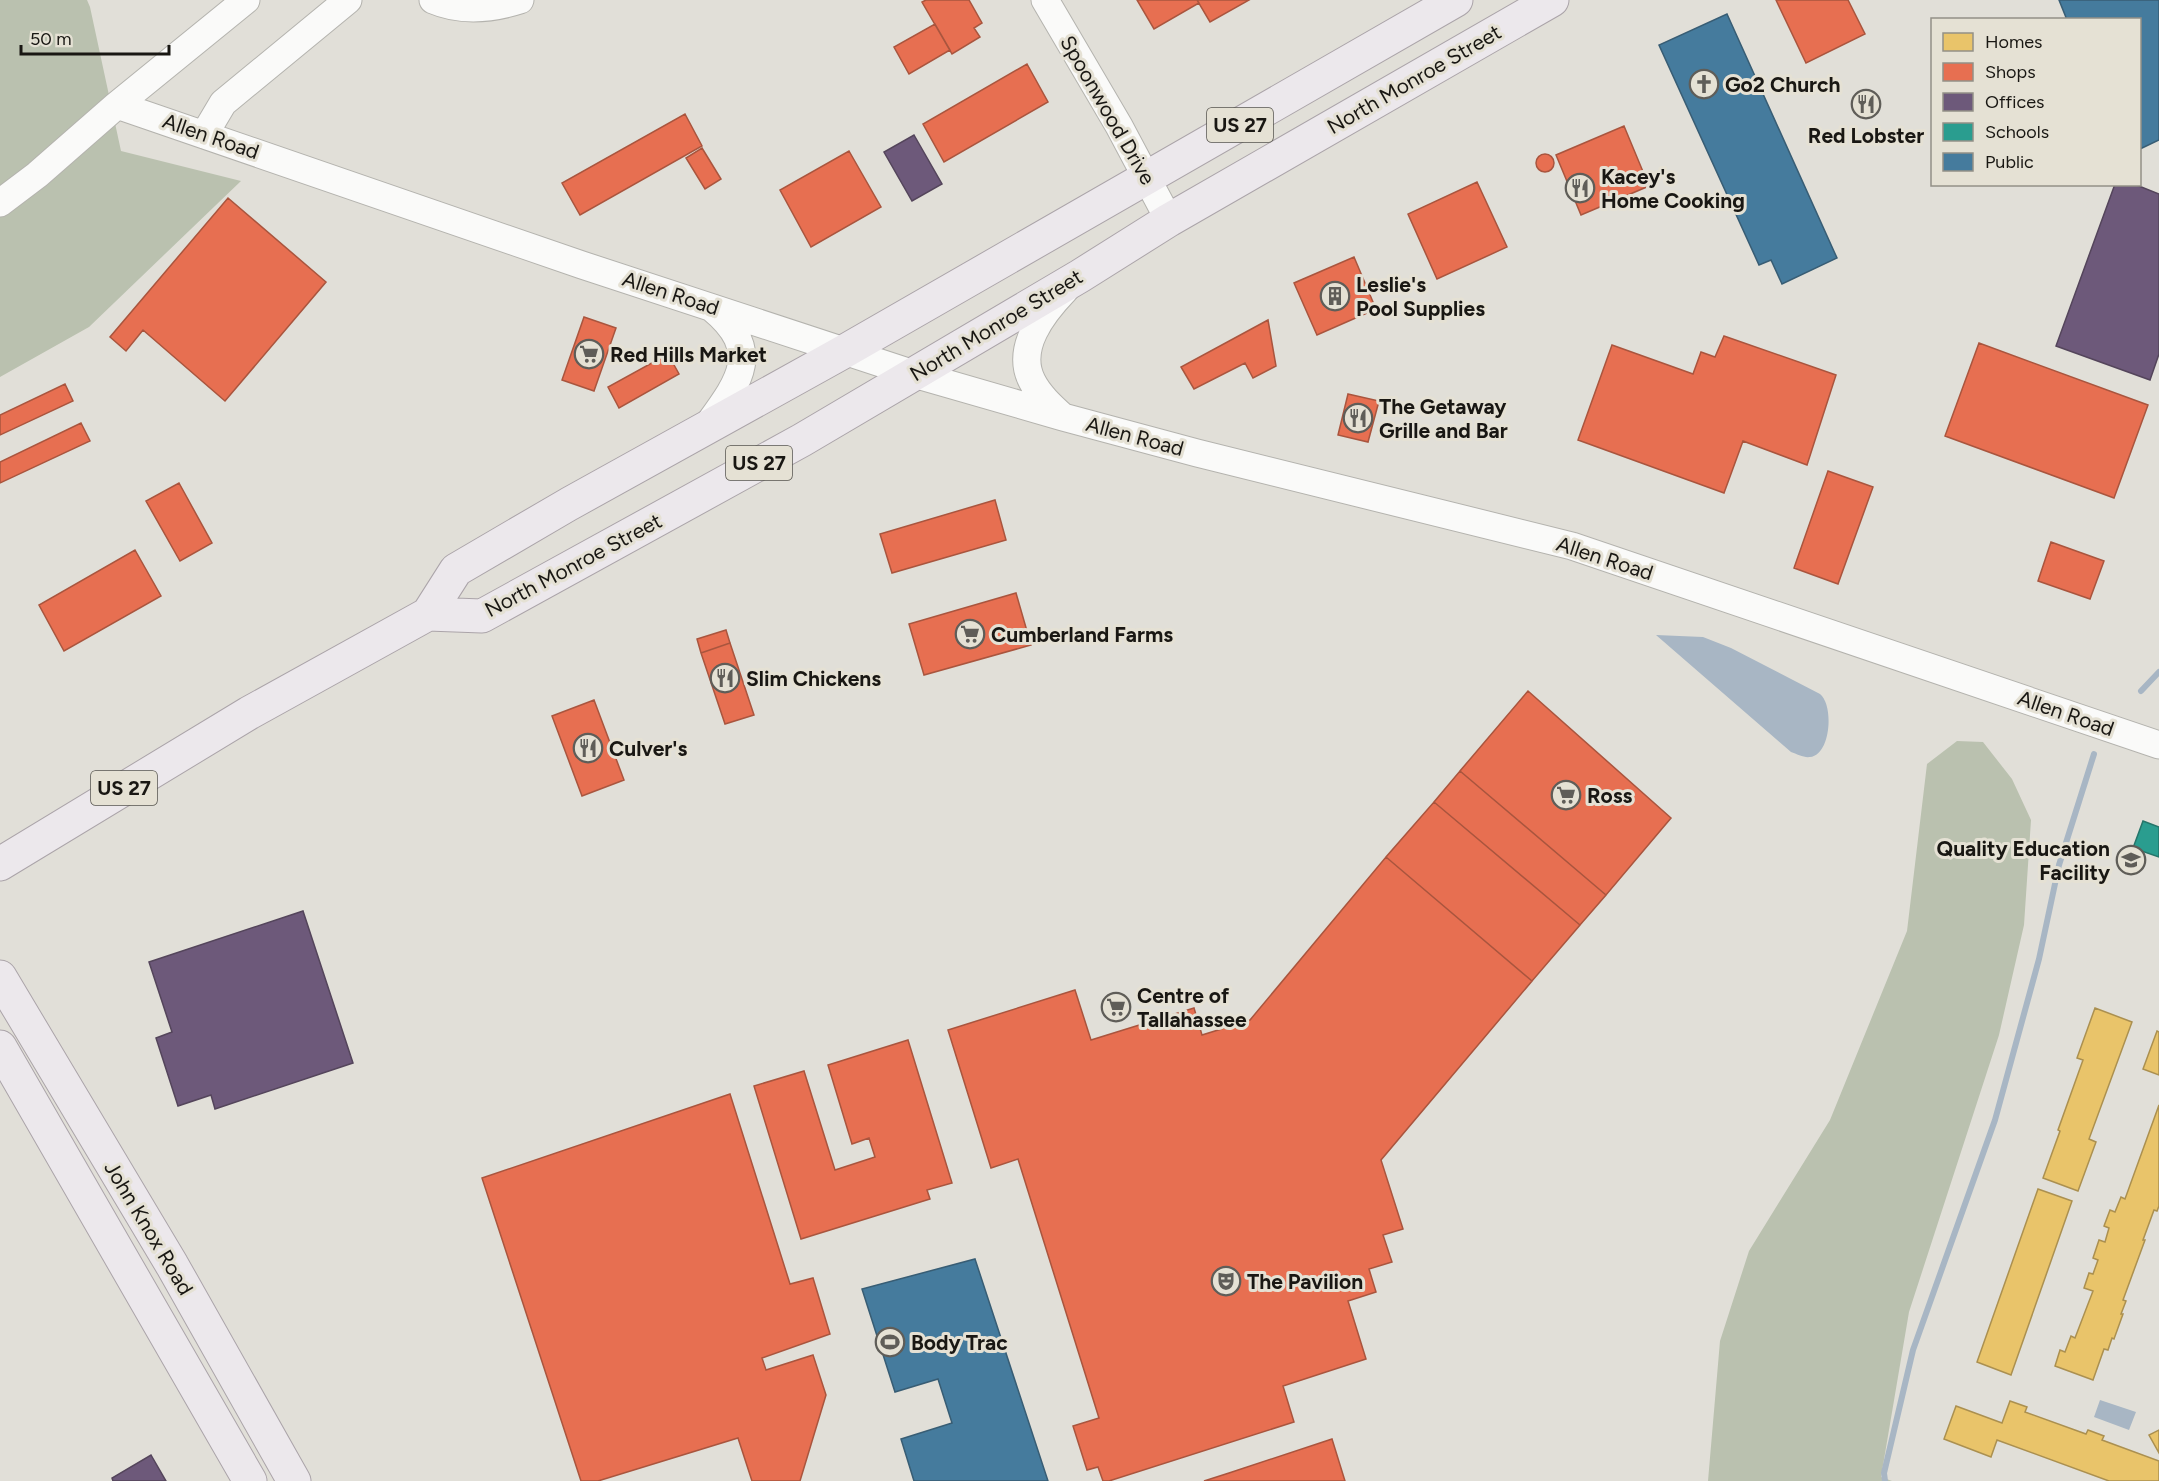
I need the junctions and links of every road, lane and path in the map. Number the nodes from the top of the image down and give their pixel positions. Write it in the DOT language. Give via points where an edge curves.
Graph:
graph roads {
  1 [pos="246,0"];
  2 [pos="348,0"];
  3 [pos="433,0"];
  4 [pos="520,0"];
  5 [pos="1045,0"];
  6 [pos="1456,0"];
  7 [pos="1552,0"];
  8 [pos="1390,38"];
  9 [pos="1415,79"];
  10 [pos="117,105"];
  11 [pos="204,135"];
  12 [pos="1148,178"];
  13 [pos="0,203"];
  14 [pos="1169,220"];
  15 [pos="1080,276"];
  16 [pos="709,306"];
  17 [pos="846,351"];
  18 [pos="914,374"];
  19 [pos="1063,417"];
  20 [pos="705,428"];
  21 [pos="428,614"];
  22 [pos="2159,745"];
  23 [pos="0,864"];
  24 [pos="0,977"];
  25 [pos="0,1047"];
  26 [pos="250,1481"];
  27 [pos="294,1481"];
  1 -- 10 [label="street"];
  2 -- 11 [label="street" via="223,103"];
  3 -- 4 [label="street" via="485,8"];
  5 -- 12 [label="street, Spoonwood Drive"];
  6 -- 8 [label="main road, US 27"];
  7 -- 9 [label="main road, North Monroe Street / US 27"];
  8 -- 9 [label="main road"];
  8 -- 12 [label="main road, US 27"];
  9 -- 14 [label="main road, North Monroe Street / US 27"];
  10 -- 11 [label="street, Allen Road"];
  10 -- 13 [label="street" via="37,176"];
  11 -- 16 [label="street, Allen Road"];
  12 -- 14 [label="street, Spoonwood Drive"];
  12 -- 17 [label="main road, US 27"];
  14 -- 15 [label="main road, North Monroe Street / US 27"];
  15 -- 18 [label="main road, North Monroe Street / US 27"];
  15 -- 19 [label="street" via="1041,319 1027,352 1031,381"];
  16 -- 17 [label="street, Allen Road"];
  16 -- 20 [label="street" via="734,330 742,354 733,388"];
  17 -- 18 [label="street, Allen Road"];
  17 -- 20 [label="main road, US 27"];
  18 -- 19 [label="street, Allen Road"];
  18 -- 21 [label="main road, North Monroe Street / US 27" via="482,616"];
  19 -- 22 [label="street, Allen Road" via="1572,546"];
  20 -- 21 [label="main road, US 27" via="456,570"];
  21 -- 23 [label="main road, US 27" via="249,712"];
  24 -- 27 [label="main road, John Knox Road" via="172,1265"];
  25 -- 26 [label="main road, John Knox Road"];
}
